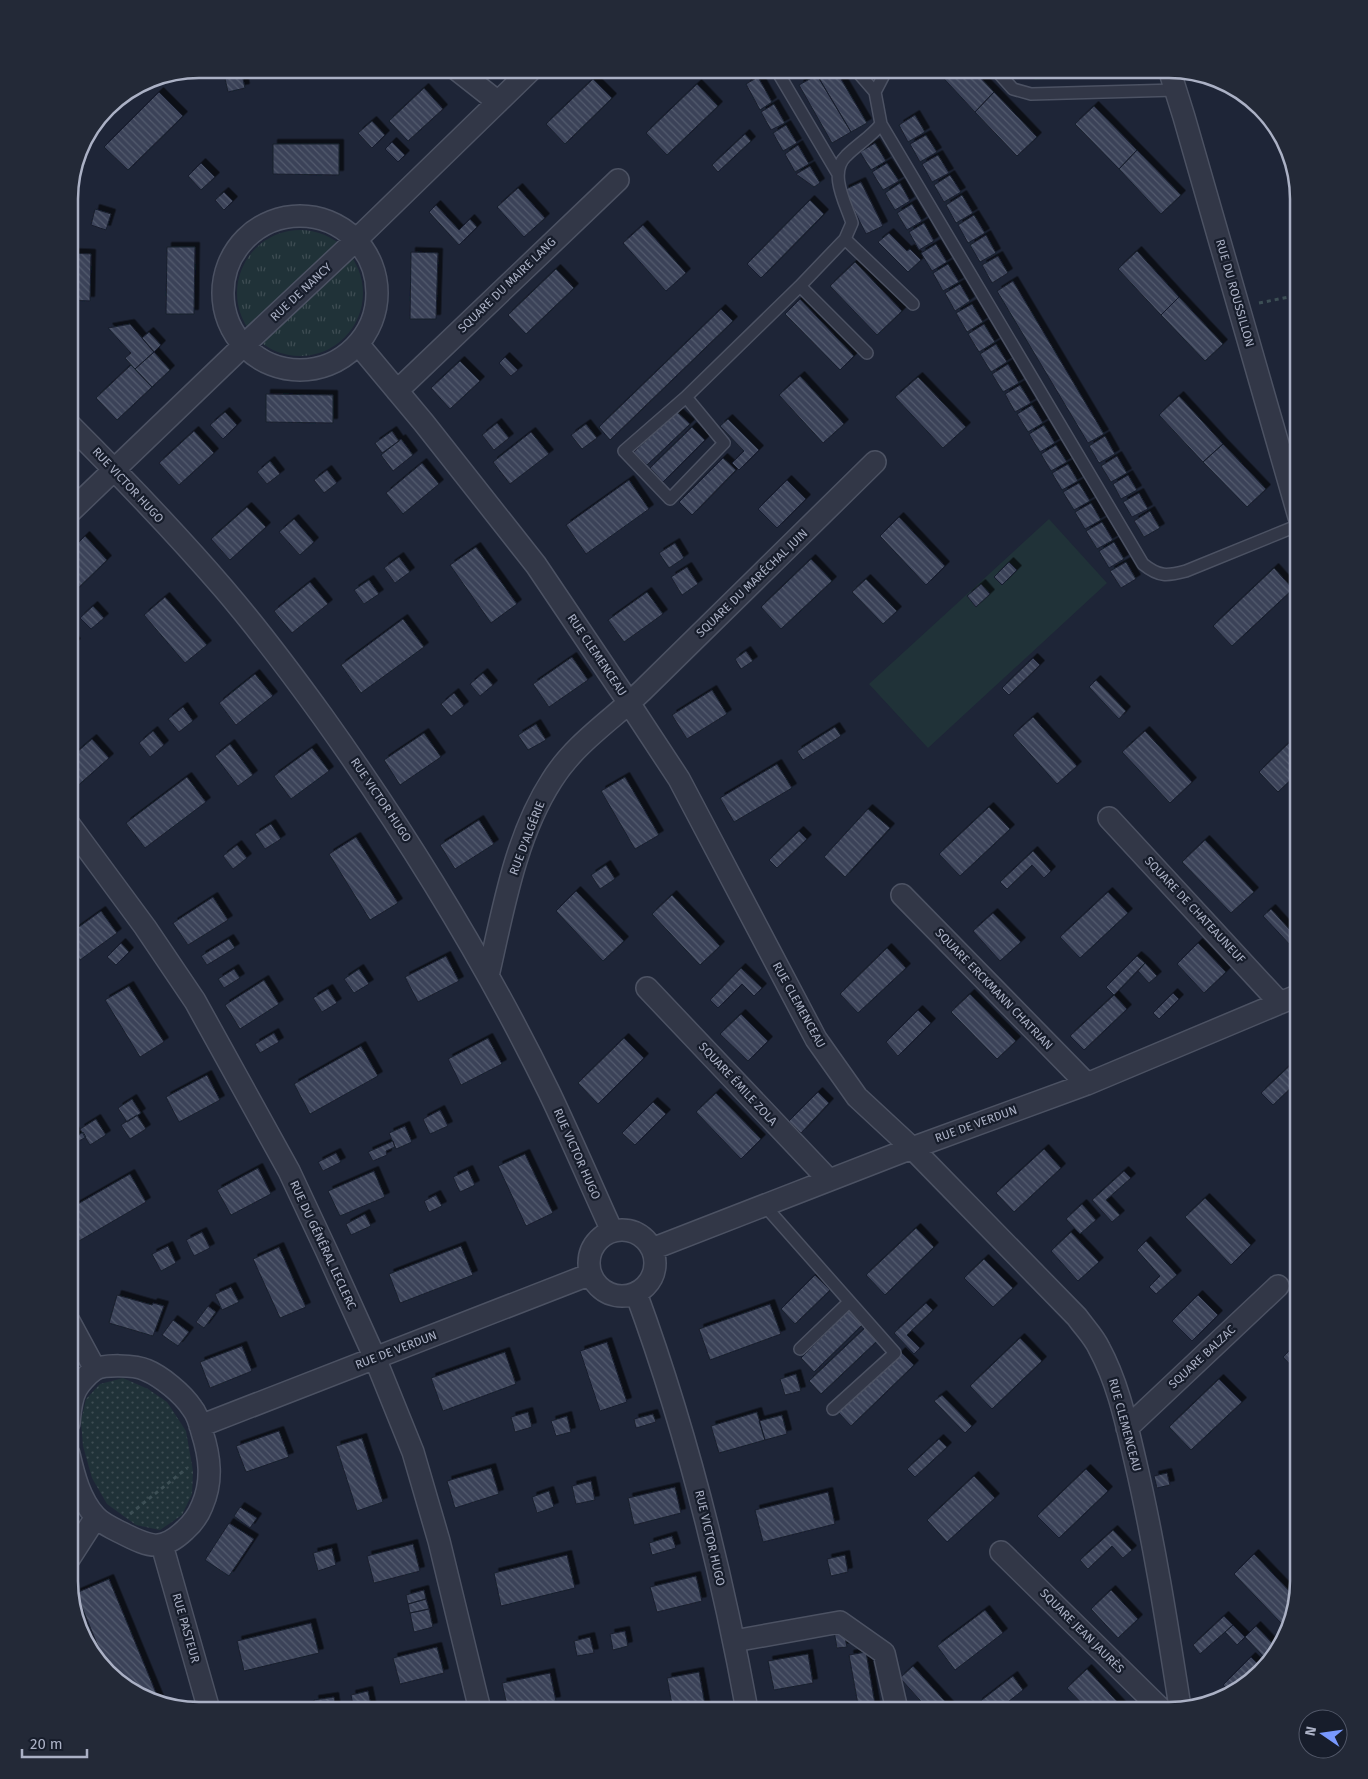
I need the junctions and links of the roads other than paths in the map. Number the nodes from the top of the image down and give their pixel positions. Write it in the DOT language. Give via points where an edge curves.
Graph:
graph roads {
  1 [pos="467,78"];
  2 [pos="523,78"];
  3 [pos="781,78"];
  4 [pos="863,78"];
  5 [pos="882,78"];
  6 [pos="1003,78"];
  7 [pos="1172,78"];
  8 [pos="1176,90"];
  9 [pos="875,92"];
  10 [pos="498,102"];
  11 [pos="881,124"];
  12 [pos="838,174"];
  13 [pos="618,180"];
  14 [pos="844,239"];
  15 [pos="356,240"];
  16 [pos="800,286"];
  17 [pos="912,304"];
  18 [pos="358,344"];
  19 [pos="243,346"];
  20 [pos="867,353"];
  21 [pos="397,391"];
  22 [pos="686,397"];
  23 [pos="78,433"];
  24 [pos="875,462"];
  25 [pos="115,470"];
  26 [pos="1290,486"];
  27 [pos="78,505"];
  28 [pos="1290,529"];
  29 [pos="629,703"];
  30 [pos="1109,818"];
  31 [pos="78,836"];
  32 [pos="902,894"];
  33 [pos="488,976"];
  34 [pos="647,988"];
  35 [pos="1290,999"];
  36 [pos="1087,1084"];
  37 [pos="912,1148"];
  38 [pos="829,1180"];
  39 [pos="765,1206"];
  40 [pos="612,1231"];
  41 [pos="652,1249"];
  42 [pos="591,1274"];
  43 [pos="1278,1286"];
  44 [pos="636,1293"];
  45 [pos="849,1302"];
  46 [pos="78,1338"];
  47 [pos="800,1349"];
  48 [pos="375,1358"];
  49 [pos="95,1369"];
  50 [pos="78,1388"];
  51 [pos="833,1409"];
  52 [pos="200,1426"];
  53 [pos="1127,1428"];
  54 [pos="78,1483"];
  55 [pos="104,1522"];
  56 [pos="162,1545"];
  57 [pos="78,1549"];
  58 [pos="1002,1552"];
  59 [pos="734,1641"];
  60 [pos="1179,1701"];
  61 [pos="207,1702"];
  62 [pos="478,1702"];
  63 [pos="745,1702"];
  64 [pos="895,1702"];
  65 [pos="1154,1702"];
  1 -- 10 [label="street"];
  2 -- 10 [label="street, RUE DE NANCY"];
  3 -- 12 [label="lane"];
  4 -- 9 [label="lane"];
  5 -- 9 [label="lane"];
  6 -- 8 [label="lane" via="1013,89 1031,94"];
  7 -- 8 [label="street, RUE DU ROUSSILLON"];
  8 -- 26 [label="street, RUE DU ROUSSILLON"];
  9 -- 11 [label="lane"];
  10 -- 15 [label="street, RUE DE NANCY"];
  11 -- 12 [label="lane" via="844,157"];
  11 -- 28 [label="lane" via="1143,564 1153,572 1168,576"];
  12 -- 14 [label="lane" via="852,223"];
  13 -- 21 [label="street, SQUARE DU MAIRE LANG"];
  14 -- 16 [label="lane"];
  14 -- 17 [label="lane"];
  15 -- 18 [label="street" via="369,259 376,281 376,304 370,325"];
  15 -- 19 [label="street, RUE DE NANCY"];
  15 -- 19 [label="street" via="337,226 314,217 290,217 267,224 248,237 232,256 224,279 224,303 230,326"];
  16 -- 20 [label="lane"];
  16 -- 22 [label="lane"];
  18 -- 19 [label="street" via="335,362 301,371 279,368"];
  18 -- 21 [label="street, RUE CLEMENCEAU"];
  19 -- 25 [label="street, RUE DE NANCY"];
  21 -- 29 [label="street, RUE CLEMENCEAU" via="536,565"];
  22 -- 22 [label="lane" via="624,451 670,499 724,443"];
  23 -- 25 [label="street, RUE VICTOR HUGO"];
  24 -- 29 [label="street, SQUARE DU MARÉCHAL JUIN"];
  25 -- 27 [label="street, RUE DE NANCY"];
  25 -- 33 [label="street, RUE VICTOR HUGO" via="225,589 292,675 411,845"];
  29 -- 33 [label="street, RUE D'ALGÉRIE" via="578,747 552,779 534,812 516,861"];
  29 -- 37 [label="street, RUE CLEMENCEAU" via="679,779 816,1039 858,1097"];
  30 -- 35 [label="street, SQUARE DE CHATEAUNEUF"];
  31 -- 48 [label="street, RUE DU GÉNÉRAL LECLERC" via="140,919 195,1001 288,1170"];
  32 -- 36 [label="street, SQUARE ERCKMANN CHATRIAN"];
  33 -- 40 [label="street, RUE VICTOR HUGO" via="550,1094"];
  34 -- 38 [label="street, SQUARE ÉMILE ZOLA"];
  35 -- 36 [label="street, RUE DE VERDUN"];
  36 -- 37 [label="street, RUE DE VERDUN"];
  37 -- 38 [label="street, RUE DE VERDUN"];
  37 -- 53 [label="street, RUE CLEMENCEAU" via="1088,1332 1113,1377"];
  38 -- 39 [label="street, RUE DE VERDUN"];
  39 -- 41 [label="street, RUE DE VERDUN"];
  39 -- 45 [label="lane"];
  40 -- 41 [label="street" via="631,1231 647,1241"];
  40 -- 42 [label="street" via="592,1248 589,1257"];
  41 -- 44 [label="street" via="655,1259 651,1279"];
  42 -- 44 [label="street" via="604,1291 620,1296"];
  42 -- 48 [label="street, RUE DE VERDUN"];
  43 -- 53 [label="street, SQUARE BALZAC"];
  44 -- 59 [label="street, RUE VICTOR HUGO" via="678,1415"];
  45 -- 47 [label="lane"];
  45 -- 51 [label="lane" via="895,1353"];
  46 -- 49 [label="street"];
  48 -- 52 [label="street, RUE DE VERDUN"];
  48 -- 62 [label="street, RUE DU GÉNÉRAL LECLERC" via="413,1452"];
  49 -- 50 [label="street"];
  49 -- 52 [label="street" via="122,1365 145,1369 168,1384 192,1408"];
  52 -- 56 [label="street" via="210,1466 203,1504 195,1520 174,1540"];
  53 -- 60 [label="street, RUE CLEMENCEAU" via="1143,1494"];
  54 -- 55 [label="street" via="82,1496"];
  55 -- 56 [label="street" via="149,1545"];
  55 -- 57 [label="street"];
  56 -- 61 [label="street, RUE PASTEUR"];
  58 -- 65 [label="street, SQUARE JEAN JAURÈS"];
  59 -- 63 [label="street, RUE VICTOR HUGO"];
  59 -- 64 [label="street" via="840,1622 884,1653"];
}
